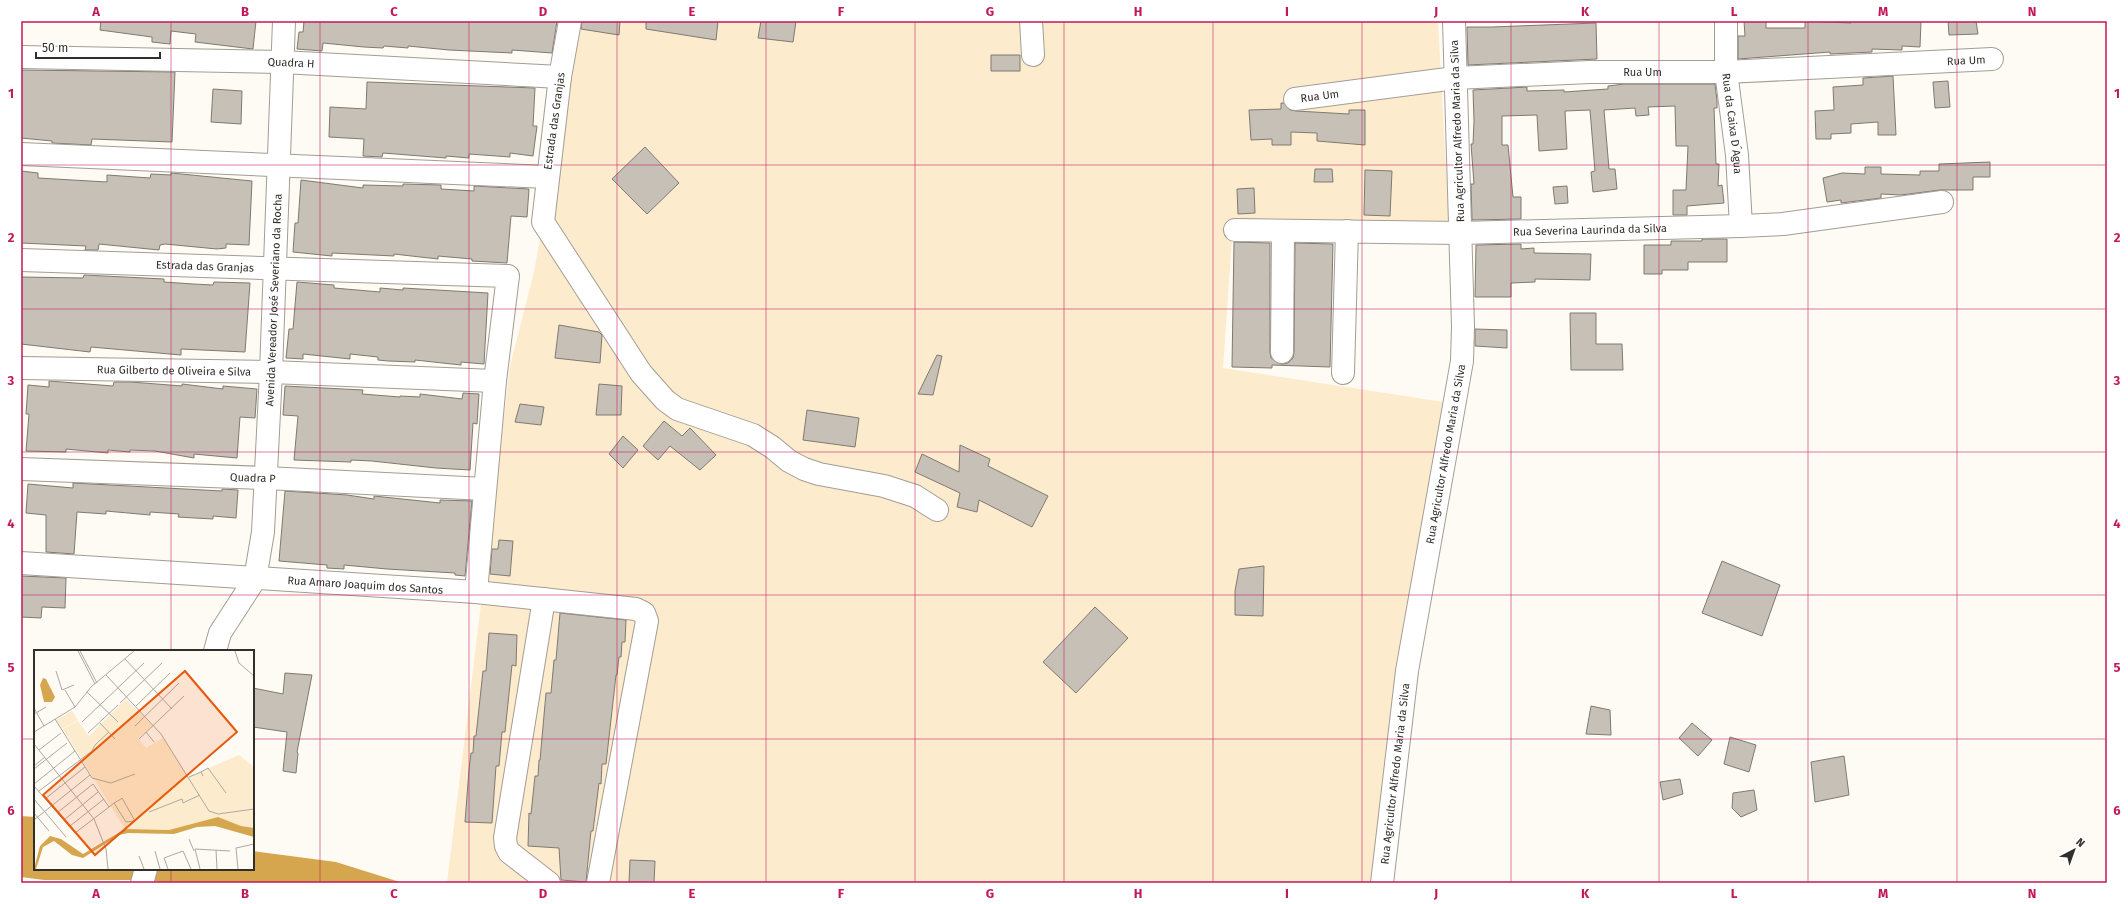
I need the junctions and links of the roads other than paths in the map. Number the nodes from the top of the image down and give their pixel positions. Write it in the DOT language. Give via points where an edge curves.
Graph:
graph roads {
  1 [pos="284,21"];
  2 [pos="570,21"];
  3 [pos="1031,21"];
  4 [pos="1454,21"];
  5 [pos="1726,21"];
  6 [pos="1033,55"];
  7 [pos="21,56"];
  8 [pos="1992,59"];
  9 [pos="282,62"];
  10 [pos="1726,72"];
  11 [pos="560,77"];
  12 [pos="1455,78"];
  13 [pos="1295,99"];
  14 [pos="21,154"];
  15 [pos="280,166"];
  16 [pos="547,177"];
  17 [pos="1942,202"];
  18 [pos="1742,226"];
  19 [pos="1235,230"];
  20 [pos="1283,231"];
  21 [pos="1347,231"];
  22 [pos="1460,232"];
  23 [pos="21,260"];
  24 [pos="274,268"];
  25 [pos="1282,352"];
  26 [pos="21,368"];
  27 [pos="271,372"];
  28 [pos="1343,373"];
  29 [pos="495,381"];
  30 [pos="21,469"];
  31 [pos="266,478"];
  32 [pos="485,489"];
  33 [pos="937,510"];
  34 [pos="21,563"];
  35 [pos="255,579"];
  36 [pos="476,592"];
  37 [pos="544,599"];
  38 [pos="215,650"];
  39 [pos="146,870"];
  40 [pos="142,883"];
  41 [pos="549,883"];
  42 [pos="598,883"];
  43 [pos="1382,883"];
  1 -- 9 [label="street, Avenida Vereador José Severiano da Rocha"];
  2 -- 11 [label="street, Estrada das Granjas"];
  3 -- 6 [label="street"];
  4 -- 12 [label="street, Rua Agricultor Alfredo Maria da Silva"];
  5 -- 10 [label="street, Rua da Caixa D´Agua"];
  7 -- 9 [label="street, Quadra H"];
  8 -- 10 [label="street, Rua Um"];
  9 -- 11 [label="street, Quadra H"];
  9 -- 15 [label="street, Avenida Vereador José Severiano da Rocha"];
  10 -- 12 [label="street, Rua Um" via="1590,72"];
  10 -- 18 [label="street, Rua da Caixa D´Agua" via="1737,155"];
  11 -- 16 [label="street, Estrada das Granjas"];
  12 -- 13 [label="street, Rua Um"];
  12 -- 22 [label="street, Rua Agricultor Alfredo Maria da Silva"];
  14 -- 15 [label="street"];
  15 -- 16 [label="street"];
  15 -- 24 [label="street, Avenida Vereador José Severiano da Rocha"];
  16 -- 33 [label="street, Estrada das Granjas" via="543,222 641,373 665,400 677,409 753,435 788,461 804,469 884,486 915,496"];
  17 -- 18 [label="street, Rua Severina Laurinda da Silva" via="1783,224"];
  18 -- 22 [label="street, Rua Severina Laurinda da Silva"];
  19 -- 20 [label="street, Rua Severina Laurinda da Silva"];
  20 -- 21 [label="street, Rua Severina Laurinda da Silva"];
  20 -- 25 [label="street"];
  21 -- 22 [label="street, Rua Severina Laurinda da Silva"];
  21 -- 28 [label="street"];
  22 -- 43 [label="street, Rua Agricultor Alfredo Maria da Silva" via="1464,326 1462,361 1407,671"];
  23 -- 24 [label="street, Estrada das Granjas"];
  24 -- 27 [label="street, Avenida Vereador José Severiano da Rocha"];
  24 -- 29 [label="street, Estrada das Granjas" via="508,276"];
  26 -- 27 [label="street, Rua Gilberto de Oliveira e Silva"];
  27 -- 29 [label="street, Rua Gilberto de Oliveira e Silva"];
  27 -- 31 [label="street, Avenida Vereador José Severiano da Rocha"];
  29 -- 32 [label="street"];
  30 -- 31 [label="street, Quadra P"];
  31 -- 32 [label="street, Quadra P"];
  31 -- 35 [label="street, Avenida Vereador José Severiano da Rocha" via="263,532"];
  32 -- 36 [label="street"];
  34 -- 35 [label="street, Rua Amaro Joaquim dos Santos"];
  35 -- 36 [label="street, Rua Amaro Joaquim dos Santos"];
  35 -- 38 [label="street" via="220,633"];
  36 -- 37 [label="street, Rua Amaro Joaquim dos Santos"];
  37 -- 41 [label="street" via="505,838 509,852"];
  37 -- 42 [label="street, Rua Amaro Joaquim dos Santos" via="636,609 644,613 647,621"];
  39 -- 40 [label="street"];
}
